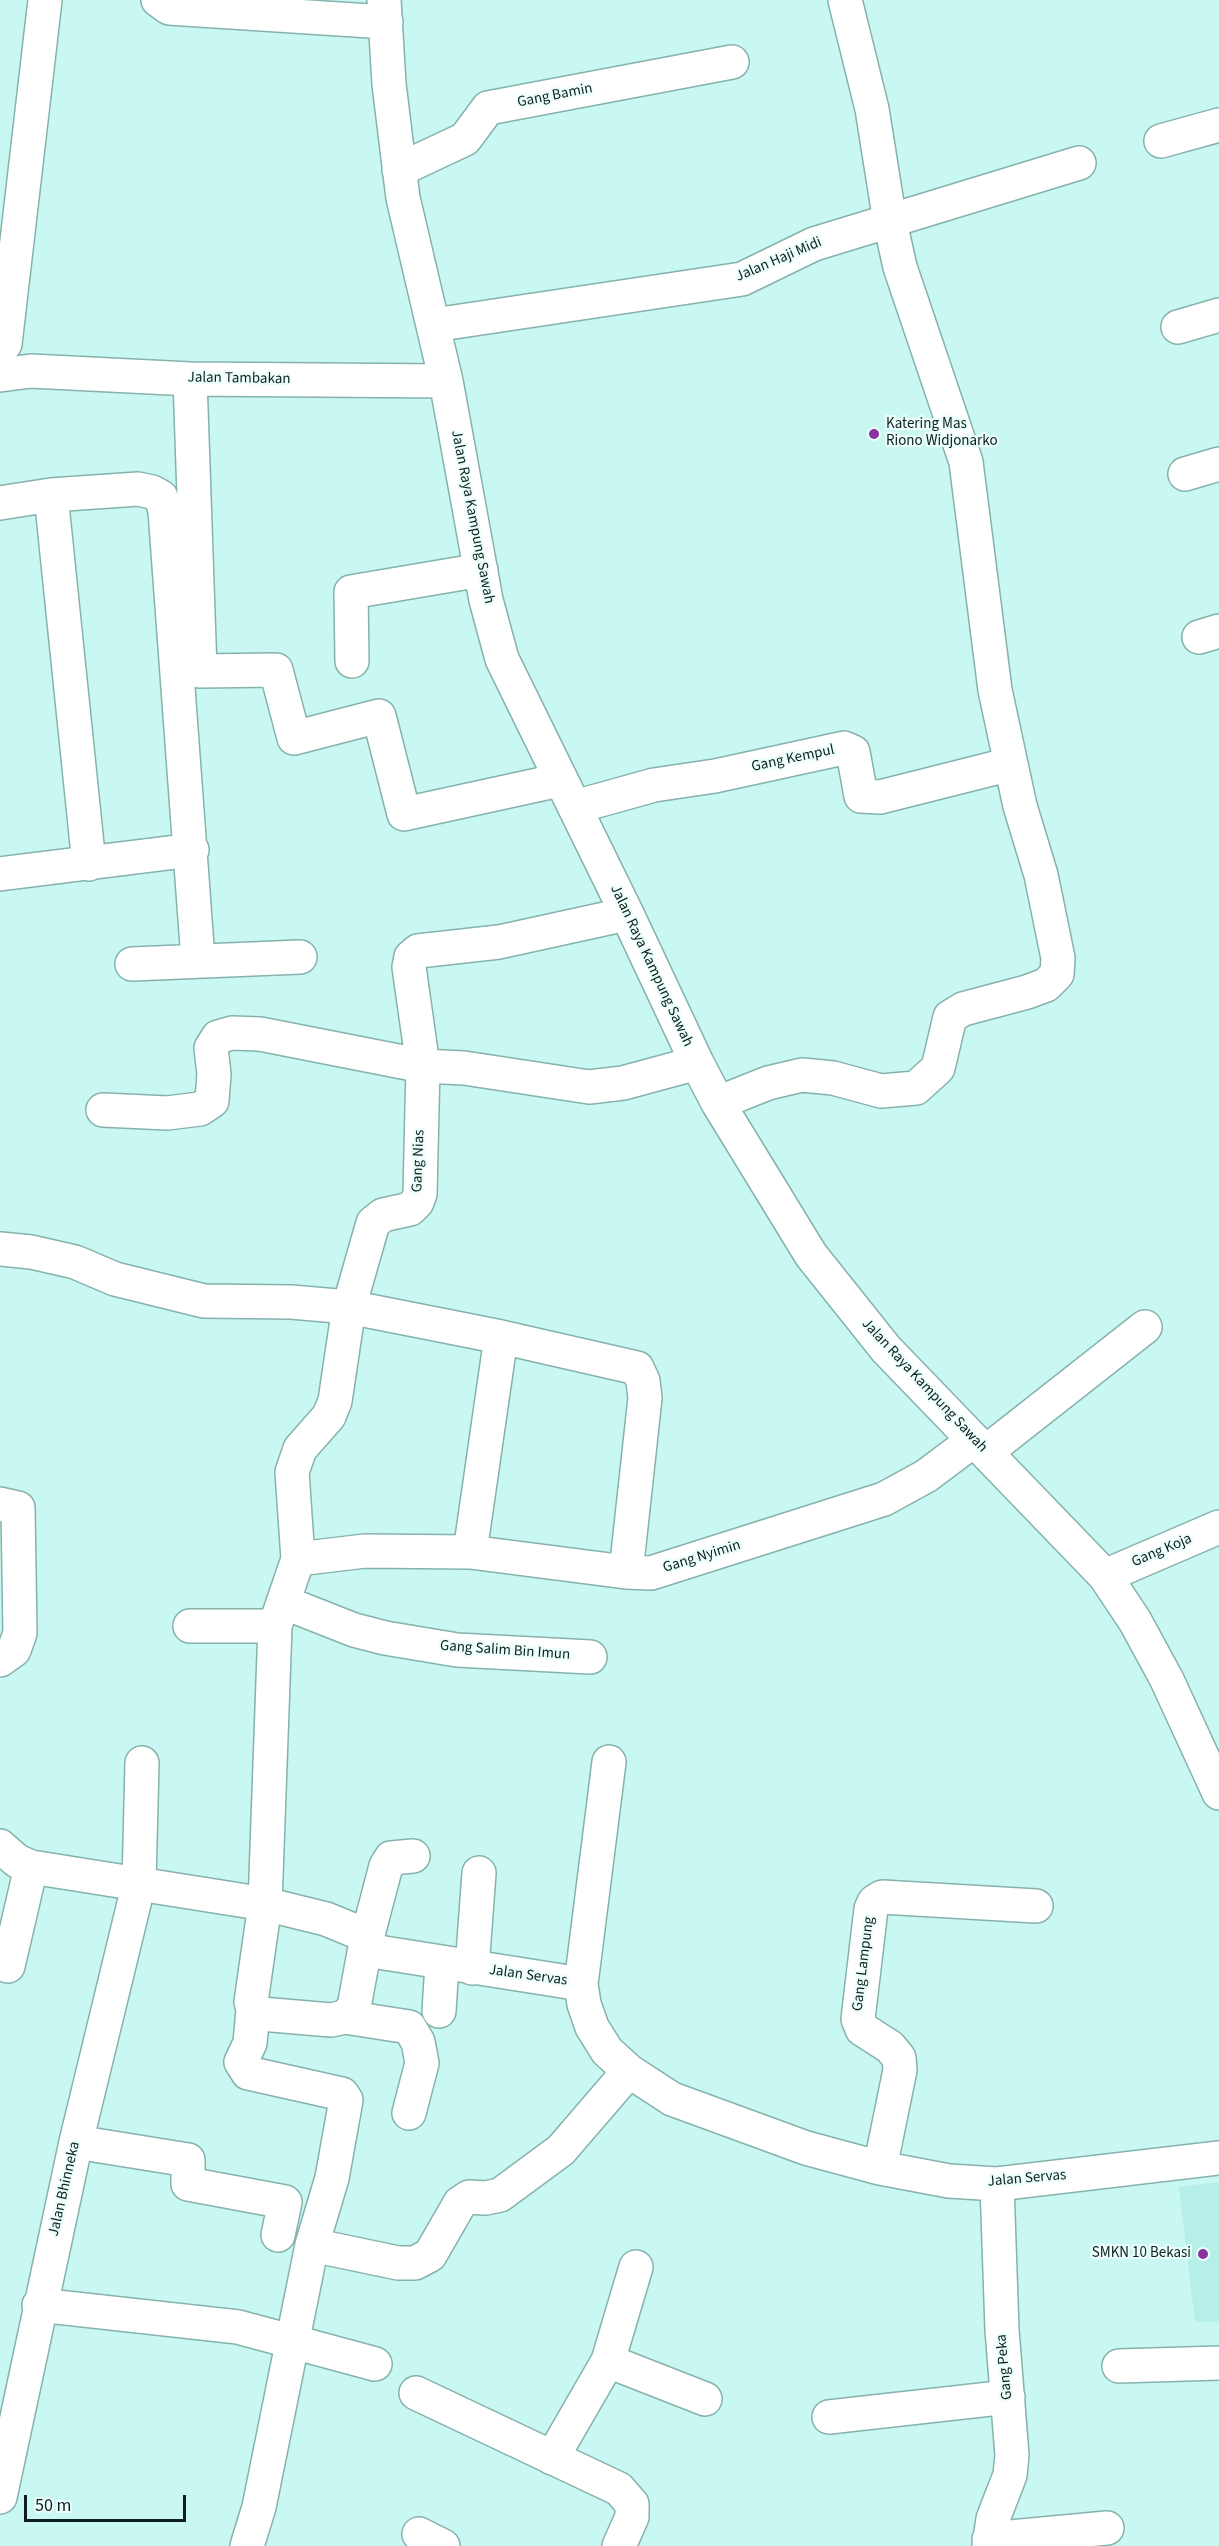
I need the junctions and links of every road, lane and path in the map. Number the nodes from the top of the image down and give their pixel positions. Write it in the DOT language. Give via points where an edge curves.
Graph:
graph roads {
  1 [pos="45,0"];
  2 [pos="158,0"];
  3 [pos="845,0"];
  4 [pos="385,11"];
  5 [pos="732,62"];
  6 [pos="1219,125"];
  7 [pos="1161,141"];
  8 [pos="1079,163"];
  9 [pos="399,170"];
  10 [pos="890,222"];
  11 [pos="1219,315"];
  12 [pos="434,325"];
  13 [pos="1178,327"];
  14 [pos="9,359"];
  15 [pos="190,379"];
  16 [pos="446,381"];
  17 [pos="1219,464"];
  18 [pos="1185,474"];
  19 [pos="51,495"];
  20 [pos="0,503"];
  21 [pos="481,570"];
  22 [pos="352,661"];
  23 [pos="1011,764"];
  24 [pos="567,794"];
  25 [pos="192,850"];
  26 [pos="89,864"];
  27 [pos="0,874"];
  28 [pos="627,914"];
  29 [pos="300,957"];
  30 [pos="198,960"];
  31 [pos="132,964"];
  32 [pos="697,1063"];
  33 [pos="423,1066"];
  34 [pos="718,1103"];
  35 [pos="103,1110"];
  36 [pos="0,1249"];
  37 [pos="349,1307"];
  38 [pos="1145,1327"];
  39 [pos="501,1337"];
  40 [pos="980,1446"];
  41 [pos="0,1504"];
  42 [pos="1219,1527"];
  43 [pos="470,1552"];
  44 [pos="298,1559"];
  45 [pos="626,1572"];
  46 [pos="1105,1576"];
  47 [pos="279,1614"];
  48 [pos="190,1626"];
  49 [pos="590,1657"];
  50 [pos="0,1660"];
  51 [pos="609,1762"];
  52 [pos="142,1763"];
  53 [pos="1219,1792"];
  54 [pos="0,1846"];
  55 [pos="413,1856"];
  56 [pos="31,1867"];
  57 [pos="479,1874"];
  58 [pos="139,1883"];
  59 [pos="265,1904"];
  60 [pos="1036,1906"];
  61 [pos="366,1942"];
  62 [pos="8,1966"];
  63 [pos="457,1966"];
  64 [pos="581,1984"];
  65 [pos="254,2010"];
  66 [pos="439,2011"];
  67 [pos="345,2018"];
  68 [pos="629,2071"];
  69 [pos="409,2113"];
  70 [pos="76,2142"];
  71 [pos="1219,2158"];
  72 [pos="880,2168"];
  73 [pos="997,2184"];
  74 [pos="278,2235"];
  75 [pos="312,2244"];
  76 [pos="636,2267"];
  77 [pos="39,2305"];
  78 [pos="292,2343"];
  79 [pos="608,2361"];
  80 [pos="1219,2363"];
  81 [pos="375,2364"];
  82 [pos="1119,2366"];
  83 [pos="416,2393"];
  84 [pos="1008,2397"];
  85 [pos="705,2399"];
  86 [pos="8,2413"];
  87 [pos="829,2417"];
  88 [pos="552,2458"];
  89 [pos="0,2497"];
  90 [pos="1107,2528"];
  91 [pos="989,2542"];
  92 [pos="246,2546"];
  93 [pos="619,2546"];
  1 -- 14 [label="street"];
  2 -- 4 [label="street" via="169,8"];
  3 -- 10 [label="street" via="872,109"];
  4 -- 9 [label="street, Jalan Raya Kampung Sawah"];
  5 -- 9 [label="street, Gang Bamin" via="488,108 465,139"];
  6 -- 7 [label="street"];
  8 -- 10 [label="street, Jalan Haji Midi"];
  9 -- 12 [label="street, Jalan Raya Kampung Sawah"];
  10 -- 12 [label="street, Jalan Haji Midi" via="814,244 742,279"];
  10 -- 23 [label="street" via="900,267 966,462 995,690"];
  11 -- 13 [label="street"];
  12 -- 16 [label="street, Jalan Raya Kampung Sawah"];
  14 -- 15 [label="street, Jalan Tambakan"];
  15 -- 16 [label="street, Jalan Tambakan"];
  15 -- 24 [label="street" via="200,671 276,670 294,738 379,716 404,814"];
  16 -- 21 [label="street, Jalan Raya Kampung Sawah"];
  17 -- 18 [label="street"];
  19 -- 20 [label="street"];
  19 -- 25 [label="street" via="138,489 160,497 165,511"];
  19 -- 26 [label="street"];
  21 -- 22 [label="street" via="351,592"];
  21 -- 24 [label="street, Jalan Raya Kampung Sawah" via="502,659"];
  23 -- 24 [label="street, Gang Kempul" via="880,798 861,796 853,752 844,748 715,776"];
  23 -- 34 [label="street" via="1041,875 1058,958 1057,974 1046,985 963,1009 950,1017 938,1068 916,1088 881,1091 833,1078 802,1075 768,1083"];
  24 -- 28 [label="street, Jalan Raya Kampung Sawah"];
  25 -- 26 [label="street"];
  25 -- 30 [label="street"];
  26 -- 27 [label="street"];
  28 -- 32 [label="street, Jalan Raya Kampung Sawah"];
  28 -- 33 [label="street" via="499,942 418,951 411,957 409,967"];
  29 -- 30 [label="street"];
  30 -- 31 [label="street"];
  32 -- 33 [label="street" via="623,1083 589,1087 464,1068"];
  32 -- 34 [label="street, Jalan Raya Kampung Sawah"];
  33 -- 35 [label="street" via="260,1034 232,1033 218,1037 212,1047 212,1101 200,1109 167,1113"];
  33 -- 37 [label="street, Gang Nias" via="420,1194 410,1209 383,1215 373,1222"];
  34 -- 40 [label="street, Jalan Raya Kampung Sawah" via="811,1255 886,1349"];
  36 -- 37 [label="street" via="75,1262 116,1279 204,1301"];
  37 -- 39 [label="street"];
  37 -- 44 [label="street, Gang Nias" via="335,1401 329,1416 300,1449 292,1472"];
  38 -- 40 [label="street, Gang Nyimin"];
  39 -- 43 [label="street"];
  39 -- 45 [label="street" via="637,1368 645,1398"];
  40 -- 45 [label="street, Gang Nyimin" via="884,1499 651,1573"];
  40 -- 46 [label="street, Jalan Raya Kampung Sawah"];
  41 -- 50 [label="street" via="18,1508 20,1633 15,1650"];
  42 -- 46 [label="street, Gang Koja"];
  43 -- 44 [label="street, Gang Nyimin" via="365,1551"];
  43 -- 45 [label="street, Gang Nyimin"];
  44 -- 47 [label="street"];
  46 -- 53 [label="street, Jalan Raya Kampung Sawah" via="1167,1680"];
  47 -- 48 [label="street"];
  47 -- 49 [label="street, Gang Salim Bin Imun" via="457,1650"];
  47 -- 59 [label="street"];
  51 -- 64 [label="street"];
  52 -- 58 [label="street, Jalan Bhinneka"];
  54 -- 56 [label="street, Jalan Servas"];
  55 -- 61 [label="street" via="391,1858 386,1866"];
  56 -- 58 [label="street, Jalan Servas"];
  56 -- 62 [label="street"];
  57 -- 63 [label="street"];
  58 -- 59 [label="street, Jalan Servas"];
  58 -- 70 [label="street, Jalan Bhinneka"];
  59 -- 61 [label="street, Jalan Servas" via="343,1924 360,1933"];
  59 -- 65 [label="street" via="251,2002"];
  60 -- 72 [label="street, Gang Lampung" via="882,1897 874,1902 858,2019 862,2029 890,2047 900,2070"];
  61 -- 63 [label="street, Jalan Servas" via="378,1952"];
  61 -- 67 [label="street" via="354,2007"];
  63 -- 64 [label="street, Jalan Servas"];
  63 -- 66 [label="street"];
  64 -- 68 [label="street, Jalan Servas" via="592,2027 607,2051"];
  65 -- 67 [label="street" via="261,2014"];
  65 -- 75 [label="street" via="250,2043 241,2062 248,2073 342,2094 346,2100 332,2178"];
  67 -- 69 [label="street" via="409,2027 418,2042 422,2063"];
  68 -- 72 [label="street, Jalan Servas" via="672,2099 806,2148"];
  68 -- 75 [label="street" via="561,2150 500,2195 469,2197 460,2203 430,2255 415,2263 398,2264"];
  70 -- 74 [label="street" via="188,2160 188,2184 285,2202"];
  70 -- 77 [label="street, Jalan Bhinneka"];
  71 -- 73 [label="street, Jalan Servas"];
  72 -- 73 [label="street, Jalan Servas" via="949,2181"];
  73 -- 84 [label="street, Gang Peka"];
  75 -- 78 [label="street"];
  76 -- 79 [label="street"];
  77 -- 78 [label="street" via="238,2327"];
  77 -- 86 [label="street, Jalan Bhinneka"];
  78 -- 81 [label="street"];
  78 -- 92 [label="street" via="259,2507"];
  79 -- 85 [label="street"];
  79 -- 88 [label="street"];
  80 -- 82 [label="street"];
  83 -- 88 [label="street"];
  84 -- 87 [label="street"];
  84 -- 91 [label="street, Gang Peka" via="1010,2475"];
  86 -- 89 [label="street, Jalan Bhinneka"];
  88 -- 93 [label="street" via="627,2496 632,2504 632,2517"];
  90 -- 91 [label="street"];
}
